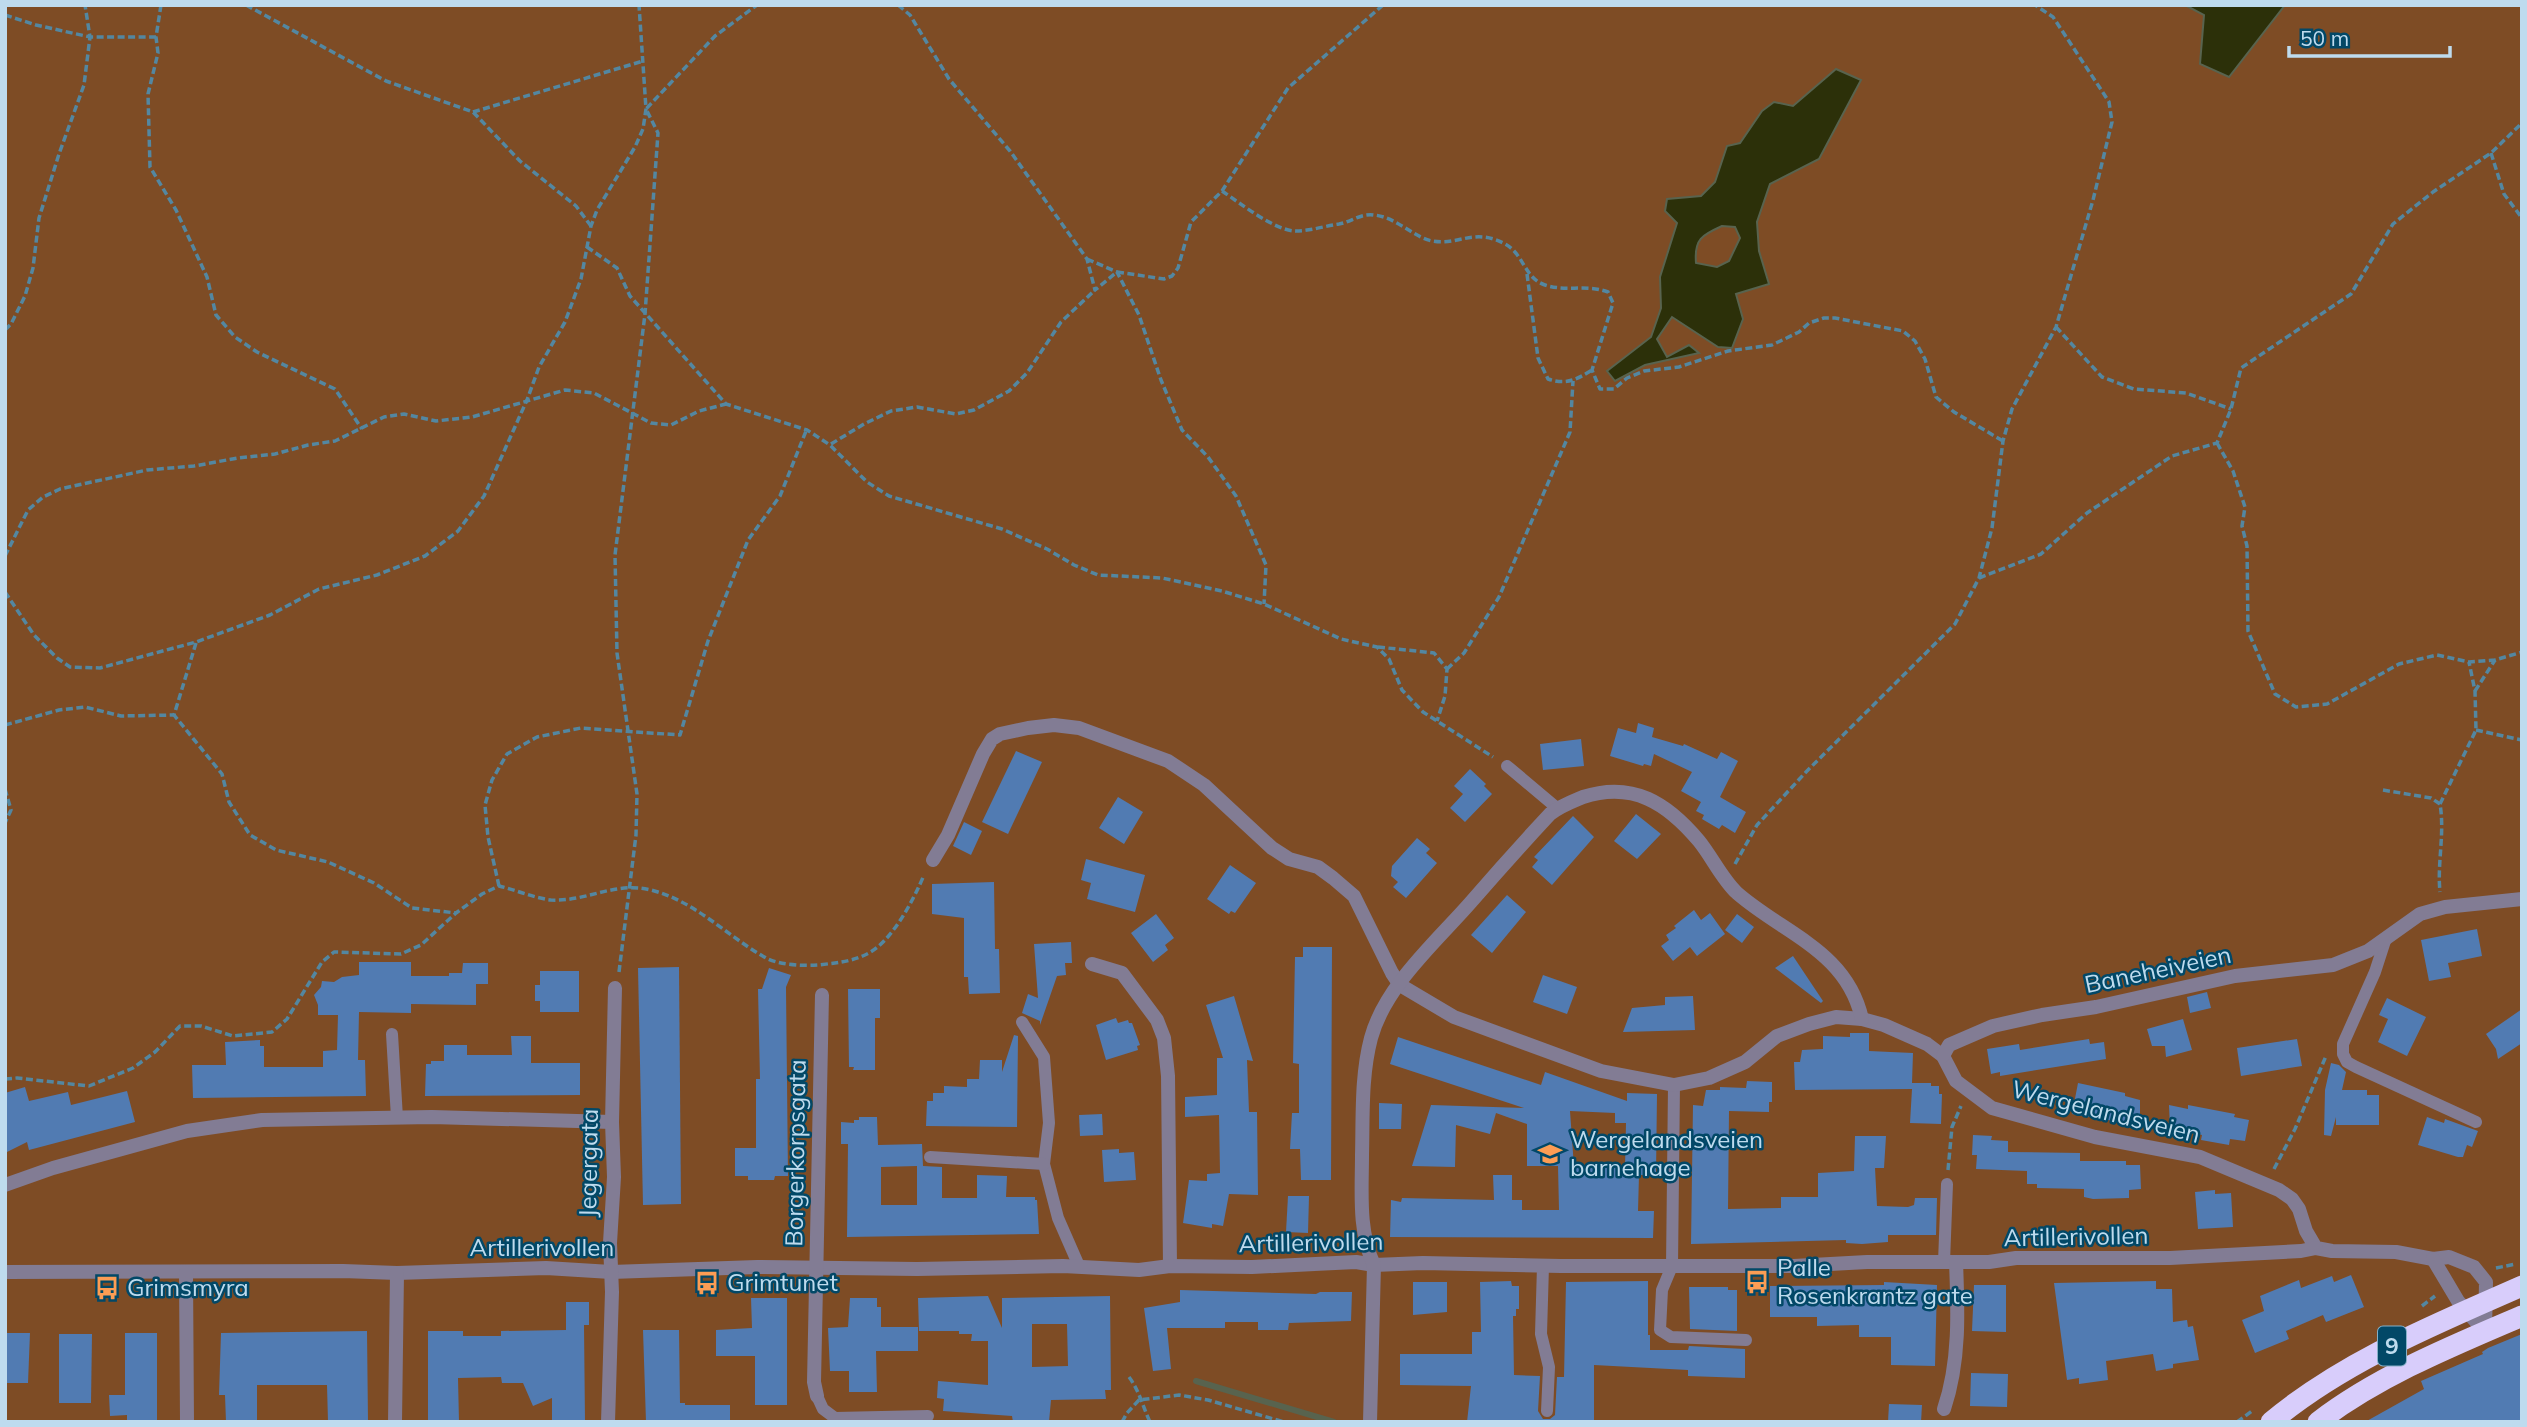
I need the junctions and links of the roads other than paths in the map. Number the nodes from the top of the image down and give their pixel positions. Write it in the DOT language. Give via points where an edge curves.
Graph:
graph roads {
  1 [pos="1507,766"];
  2 [pos="1557,808"];
  3 [pos="933,860"];
  4 [pos="2522,899"];
  5 [pos="2386,938"];
  6 [pos="1092,964"];
  7 [pos="1401,985"];
  8 [pos="615,988"];
  9 [pos="822,995"];
  10 [pos="1862,1019"];
  11 [pos="1022,1022"];
  12 [pos="392,1034"];
  13 [pos="1943,1056"];
  14 [pos="1674,1084"];
  15 [pos="397,1118"];
  16 [pos="612,1122"];
  17 [pos="2476,1122"];
  18 [pos="930,1157"];
  19 [pos="1044,1164"];
  20 [pos="1947,1184"];
  21 [pos="5,1185"];
  22 [pos="2316,1248"];
  23 [pos="2433,1259"];
  24 [pos="1950,1262"];
  25 [pos="1374,1265"];
  26 [pos="1079,1266"];
  27 [pos="1170,1266"];
  28 [pos="1543,1266"];
  29 [pos="1672,1266"];
  30 [pos="816,1269"];
  31 [pos="5,1272"];
  32 [pos="611,1272"];
  33 [pos="186,1273"];
  34 [pos="397,1273"];
  35 [pos="2522,1286"];
  36 [pos="2486,1302"];
  37 [pos="2466,1311"];
  38 [pos="2522,1316"];
  39 [pos="2485,1332"];
  40 [pos="1746,1340"];
  41 [pos="817,1396"];
  42 [pos="1944,1409"];
  43 [pos="1547,1411"];
  44 [pos="928,1416"];
  45 [pos="1370,1419"];
  46 [pos="836,1420"];
  47 [pos="187,1422"];
  48 [pos="396,1422"];
  49 [pos="608,1422"];
  50 [pos="2271,1422"];
  51 [pos="2318,1422"];
  1 -- 2 [label="lane"];
  2 -- 7 [label="street" via="1413,965"];
  2 -- 10 [label="street" via="1602,791 1650,799 1684,824 1735,891 1814,946 1843,974"];
  3 -- 7 [label="street, Wergelandsveien" via="992,739 1028,727 1079,728 1168,761 1204,785 1272,848 1334,878 1354,896"];
  4 -- 5 [label="street, Baneheiveien" via="2420,914"];
  5 -- 13 [label="street, Baneheiveien" via="2333,965 2235,976 1993,1026 1949,1045"];
  5 -- 17 [label="lane" via="2345,1035 2343,1054 2347,1062"];
  6 -- 27 [label="street" via="1122,973 1157,1020 1164,1038"];
  7 -- 14 [label="street, Wergelandsveien" via="1454,1017 1495,1034 1601,1072"];
  7 -- 25 [label="street" via="1372,1036 1365,1071 1363,1226"];
  8 -- 16 [label="street, Jegergata"];
  9 -- 30 [label="street, Borgerkorpsgata"];
  10 -- 13 [label="street, Wergelandsveien" via="1927,1044"];
  10 -- 14 [label="street, Wergelandsveien" via="1836,1017 1809,1024 1777,1036 1745,1062 1709,1078"];
  11 -- 19 [label="lane" via="1044,1057 1049,1123"];
  12 -- 15 [label="lane"];
  13 -- 22 [label="street, Wergelandsveien" via="1956,1081 1992,1108 2095,1137 2200,1157 2263,1182 2292,1199"];
  14 -- 29 [label="lane"];
  15 -- 16 [label="street"];
  15 -- 21 [label="street" via="226,1124 148,1141"];
  16 -- 32 [label="street, Jegergata"];
  18 -- 19 [label="lane"];
  19 -- 26 [label="lane" via="1058,1218"];
  20 -- 24 [label="lane"];
  22 -- 23 [label="street" via="2396,1252"];
  22 -- 24 [label="street, Artillerivollen" via="2170,1258"];
  23 -- 36 [label="street" via="2449,1257 2474,1267 2486,1282"];
  23 -- 37 [label="street"];
  24 -- 29 [label="street, Artillerivollen"];
  24 -- 42 [label="street" via="1956,1359"];
  25 -- 27 [label="street, Artillerivollen"];
  25 -- 28 [label="street, Artillerivollen"];
  25 -- 45 [label="street"];
  26 -- 27 [label="street, Artillerivollen" via="1139,1270"];
  26 -- 30 [label="street, Artillerivollen"];
  28 -- 29 [label="street, Artillerivollen"];
  28 -- 43 [label="lane" via="1541,1334 1549,1367"];
  29 -- 40 [label="lane" via="1662,1290 1660,1330 1671,1337"];
  30 -- 32 [label="street, Artillerivollen"];
  30 -- 41 [label="street, Borgerkorpsgata"];
  31 -- 33 [label="street, Artillerivollen"];
  32 -- 34 [label="street, Artillerivollen" via="546,1268"];
  32 -- 49 [label="street, Jegergata"];
  33 -- 34 [label="street, Artillerivollen"];
  33 -- 47 [label="street"];
  34 -- 48 [label="street"];
  35 -- 36 [label="highway, 9"];
  36 -- 37 [label="highway, 9"];
  36 -- 39 [label="street"];
  37 -- 39 [label="street"];
  37 -- 50 [label="highway, 9" via="2340,1374"];
  38 -- 39 [label="highway, 9"];
  39 -- 51 [label="highway, 9" via="2406,1369"];
  41 -- 46 [label="lane"];
  44 -- 46 [label="lane"];
}
